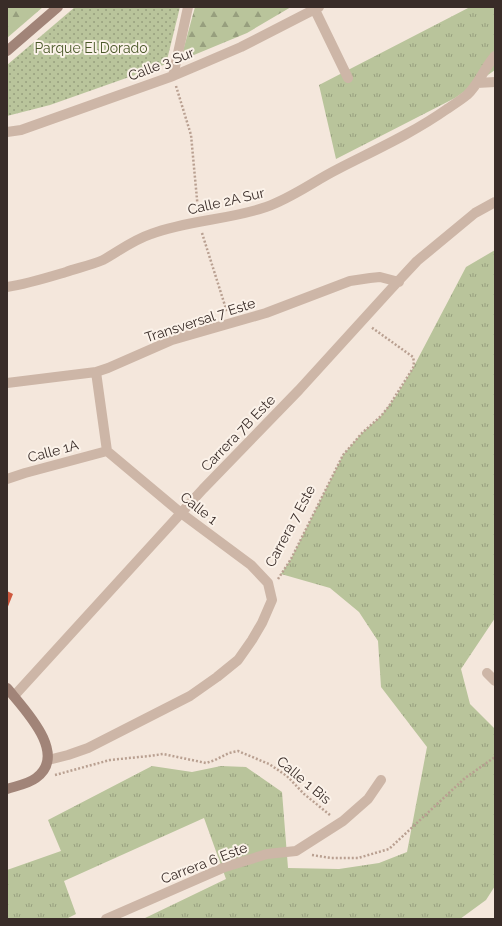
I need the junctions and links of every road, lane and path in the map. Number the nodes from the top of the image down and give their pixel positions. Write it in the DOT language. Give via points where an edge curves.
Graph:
graph roads {
  1 [pos="58,7"];
  2 [pos="188,7"];
  3 [pos="317,8"];
  4 [pos="7,51"];
  5 [pos="495,56"];
  6 [pos="173,76"];
  7 [pos="348,78"];
  8 [pos="495,82"];
  9 [pos="477,83"];
  10 [pos="7,132"];
  11 [pos="495,202"];
  12 [pos="199,222"];
  13 [pos="399,282"];
  14 [pos="7,287"];
  15 [pos="363,321"];
  16 [pos="230,324"];
  17 [pos="96,372"];
  18 [pos="7,383"];
  19 [pos="107,451"];
  20 [pos="7,479"];
  21 [pos="181,513"];
  22 [pos="270,590"];
  23 [pos="487,674"];
  24 [pos="495,681"];
  25 [pos="7,688"];
  26 [pos="14,696"];
  27 [pos="495,757"];
  28 [pos="48,760"];
  29 [pos="51,776"];
  30 [pos="381,780"];
  31 [pos="7,789"];
  32 [pos="332,820"];
  33 [pos="296,851"];
  34 [pos="106,919"];
  1 -- 4 [label="street"];
  2 -- 6 [label="street"];
  3 -- 6 [label="street, Calle 3 Sur" via="241,47"];
  3 -- 7 [label="street"];
  5 -- 9 [label="street, Calle 2A Sur"];
  6 -- 10 [label="street, Calle 3 Sur" via="21,130"];
  6 -- 12 [label="path" via="191,135"];
  8 -- 9 [label="street"];
  9 -- 12 [label="street, Calle 2A Sur" via="467,95 422,126 275,204"];
  11 -- 13 [label="street, Carrera 7B Este" via="475,213 417,261"];
  12 -- 14 [label="street, Calle 2A Sur" via="151,234 91,265"];
  12 -- 16 [label="path"];
  13 -- 15 [label="street, Carrera 7B Este"];
  13 -- 16 [label="street, Transversal 7 Este" via="380,277 350,281"];
  15 -- 21 [label="street, Carrera 7B Este"];
  15 -- 22 [label="path, Carrera 7 Este" via="407,352 414,362 413,368 381,416 343,455 291,559"];
  16 -- 17 [label="street, Transversal 7 Este" via="172,340"];
  17 -- 18 [label="street, Transversal 7 Este"];
  17 -- 19 [label="street"];
  19 -- 20 [label="street, Calle 1A"];
  19 -- 21 [label="street, Calle 1"];
  21 -- 22 [label="street, Calle 1" via="251,565 268,583"];
  21 -- 26 [label="street, Carrera 7B Este"];
  22 -- 28 [label="street" via="272,600 269,609 252,640 238,660 217,677 190,696 95,744"];
  23 -- 24 [label="street"];
  25 -- 26 [label="street"];
  26 -- 28 [label="street" via="43,737"];
  27 -- 33 [label="path" via="465,778 389,849 358,858 331,858"];
  28 -- 31 [label="street" via="46,768 36,778"];
  29 -- 32 [label="path, Calle 1 Bis" via="129,757 163,754 206,763 238,750 269,764 287,776"];
  30 -- 33 [label="street" via="368,798 343,821"];
  33 -- 34 [label="street, Carrera 6 Este" via="267,854 225,867"];
}
